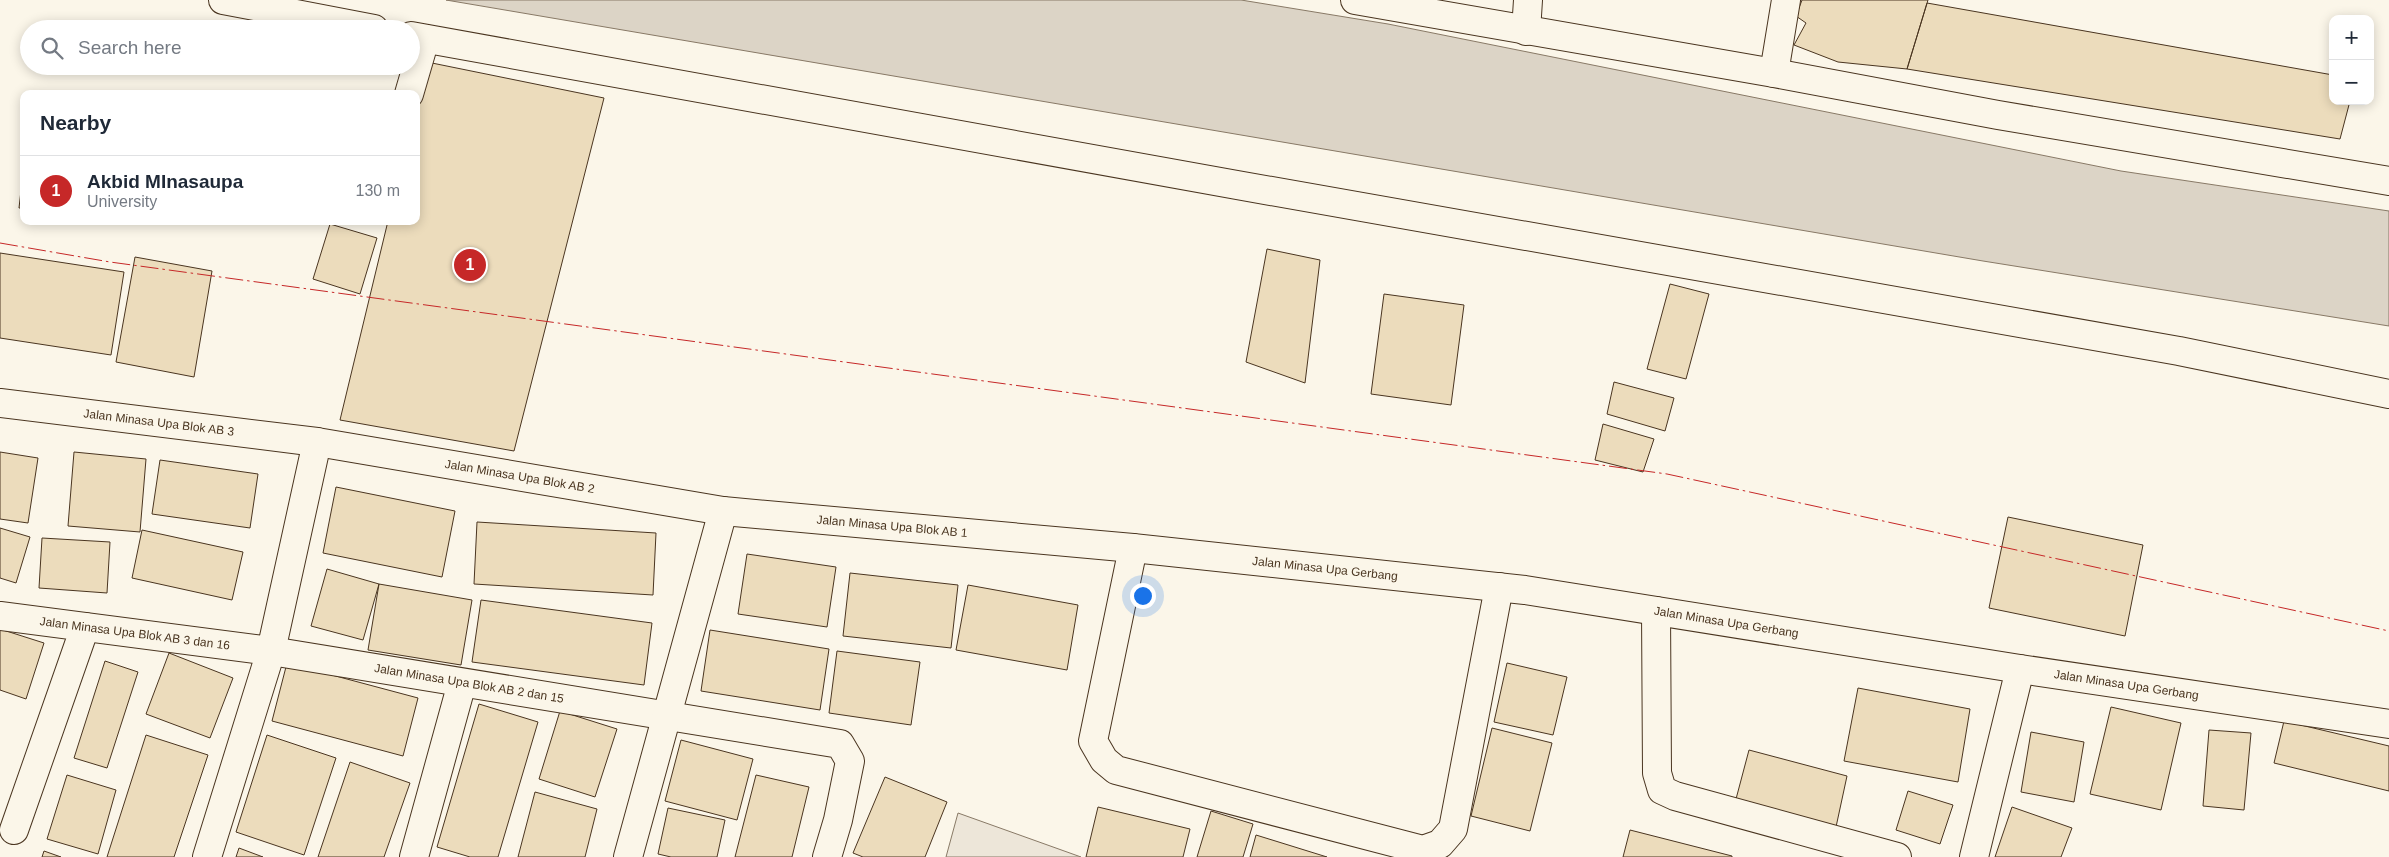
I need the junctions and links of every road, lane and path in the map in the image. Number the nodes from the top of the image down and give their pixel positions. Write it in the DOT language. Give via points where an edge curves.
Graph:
graph roads {
  1 [pos="223,0"];
  2 [pos="1355,0"];
  3 [pos="1528,0"];
  4 [pos="1786,0"];
  5 [pos="327,20"];
  6 [pos="1526,30"];
  7 [pos="420,37"];
  8 [pos="1774,73"];
  9 [pos="412,75"];
  10 [pos="410,90"];
  11 [pos="2389,181"];
  12 [pos="2389,394"];
  13 [pos="0,403"];
  14 [pos="317,442"];
  15 [pos="723,511"];
  16 [pos="1062,541"];
  17 [pos="1133,548"];
  18 [pos="1500,587"];
  19 [pos="1656,610"];
  20 [pos="0,616"];
  21 [pos="85,627"];
  22 [pos="271,651"];
  23 [pos="2020,669"];
  24 [pos="462,684"];
  25 [pos="666,716"];
  26 [pos="2389,724"];
  27 [pos="14,830"];
  28 [pos="207,857"];
  29 [pos="414,857"];
  30 [pos="628,857"];
  31 [pos="827,857"];
  32 [pos="1897,857"];
  33 [pos="1974,857"];
  1 -- 5 [label="street"];
  2 -- 6 [label="street"];
  3 -- 6 [label="street"];
  4 -- 8 [label="street"];
  6 -- 8 [label="street"];
  7 -- 12 [label="street" via="2179,351"];
  8 -- 11 [label="street" via="2008,117"];
  9 -- 10 [label="street"];
  13 -- 14 [label="street, Jalan Minasa Upa Blok AB 3"];
  14 -- 15 [label="street, Jalan Minasa Upa Blok AB 2"];
  14 -- 22 [label="street"];
  15 -- 16 [label="street, Jalan Minasa Upa Blok AB 1"];
  15 -- 25 [label="street"];
  16 -- 17 [label="street, Jalan Minasa Upa Gerbang"];
  17 -- 18 [label="street, Jalan Minasa Upa Gerbang"];
  17 -- 18 [label="street" via="1093,741 1104,760 1116,770 1423,850 1440,844 1453,829"];
  18 -- 19 [label="street, Jalan Minasa Upa Gerbang"];
  19 -- 23 [label="street, Jalan Minasa Upa Gerbang"];
  19 -- 32 [label="street" via="1657,773 1662,790"];
  20 -- 21 [label="street, Jalan Minasa Upa Blok AB 3 dan 16"];
  21 -- 22 [label="street, Jalan Minasa Upa Blok AB 3 dan 16"];
  21 -- 27 [label="street"];
  22 -- 24 [label="street, Jalan Minasa Upa Blok AB 2 dan 15"];
  22 -- 28 [label="street"];
  23 -- 26 [label="street, Jalan Minasa Upa Gerbang"];
  23 -- 33 [label="street"];
  24 -- 25 [label="street, Jalan Minasa Upa Blok AB 2 dan 15"];
  24 -- 29 [label="street"];
  25 -- 30 [label="street"];
  25 -- 31 [label="street, Jalan Minasa Upa Blok AB 2 dan 15" via="840,744 850,761"];
}
